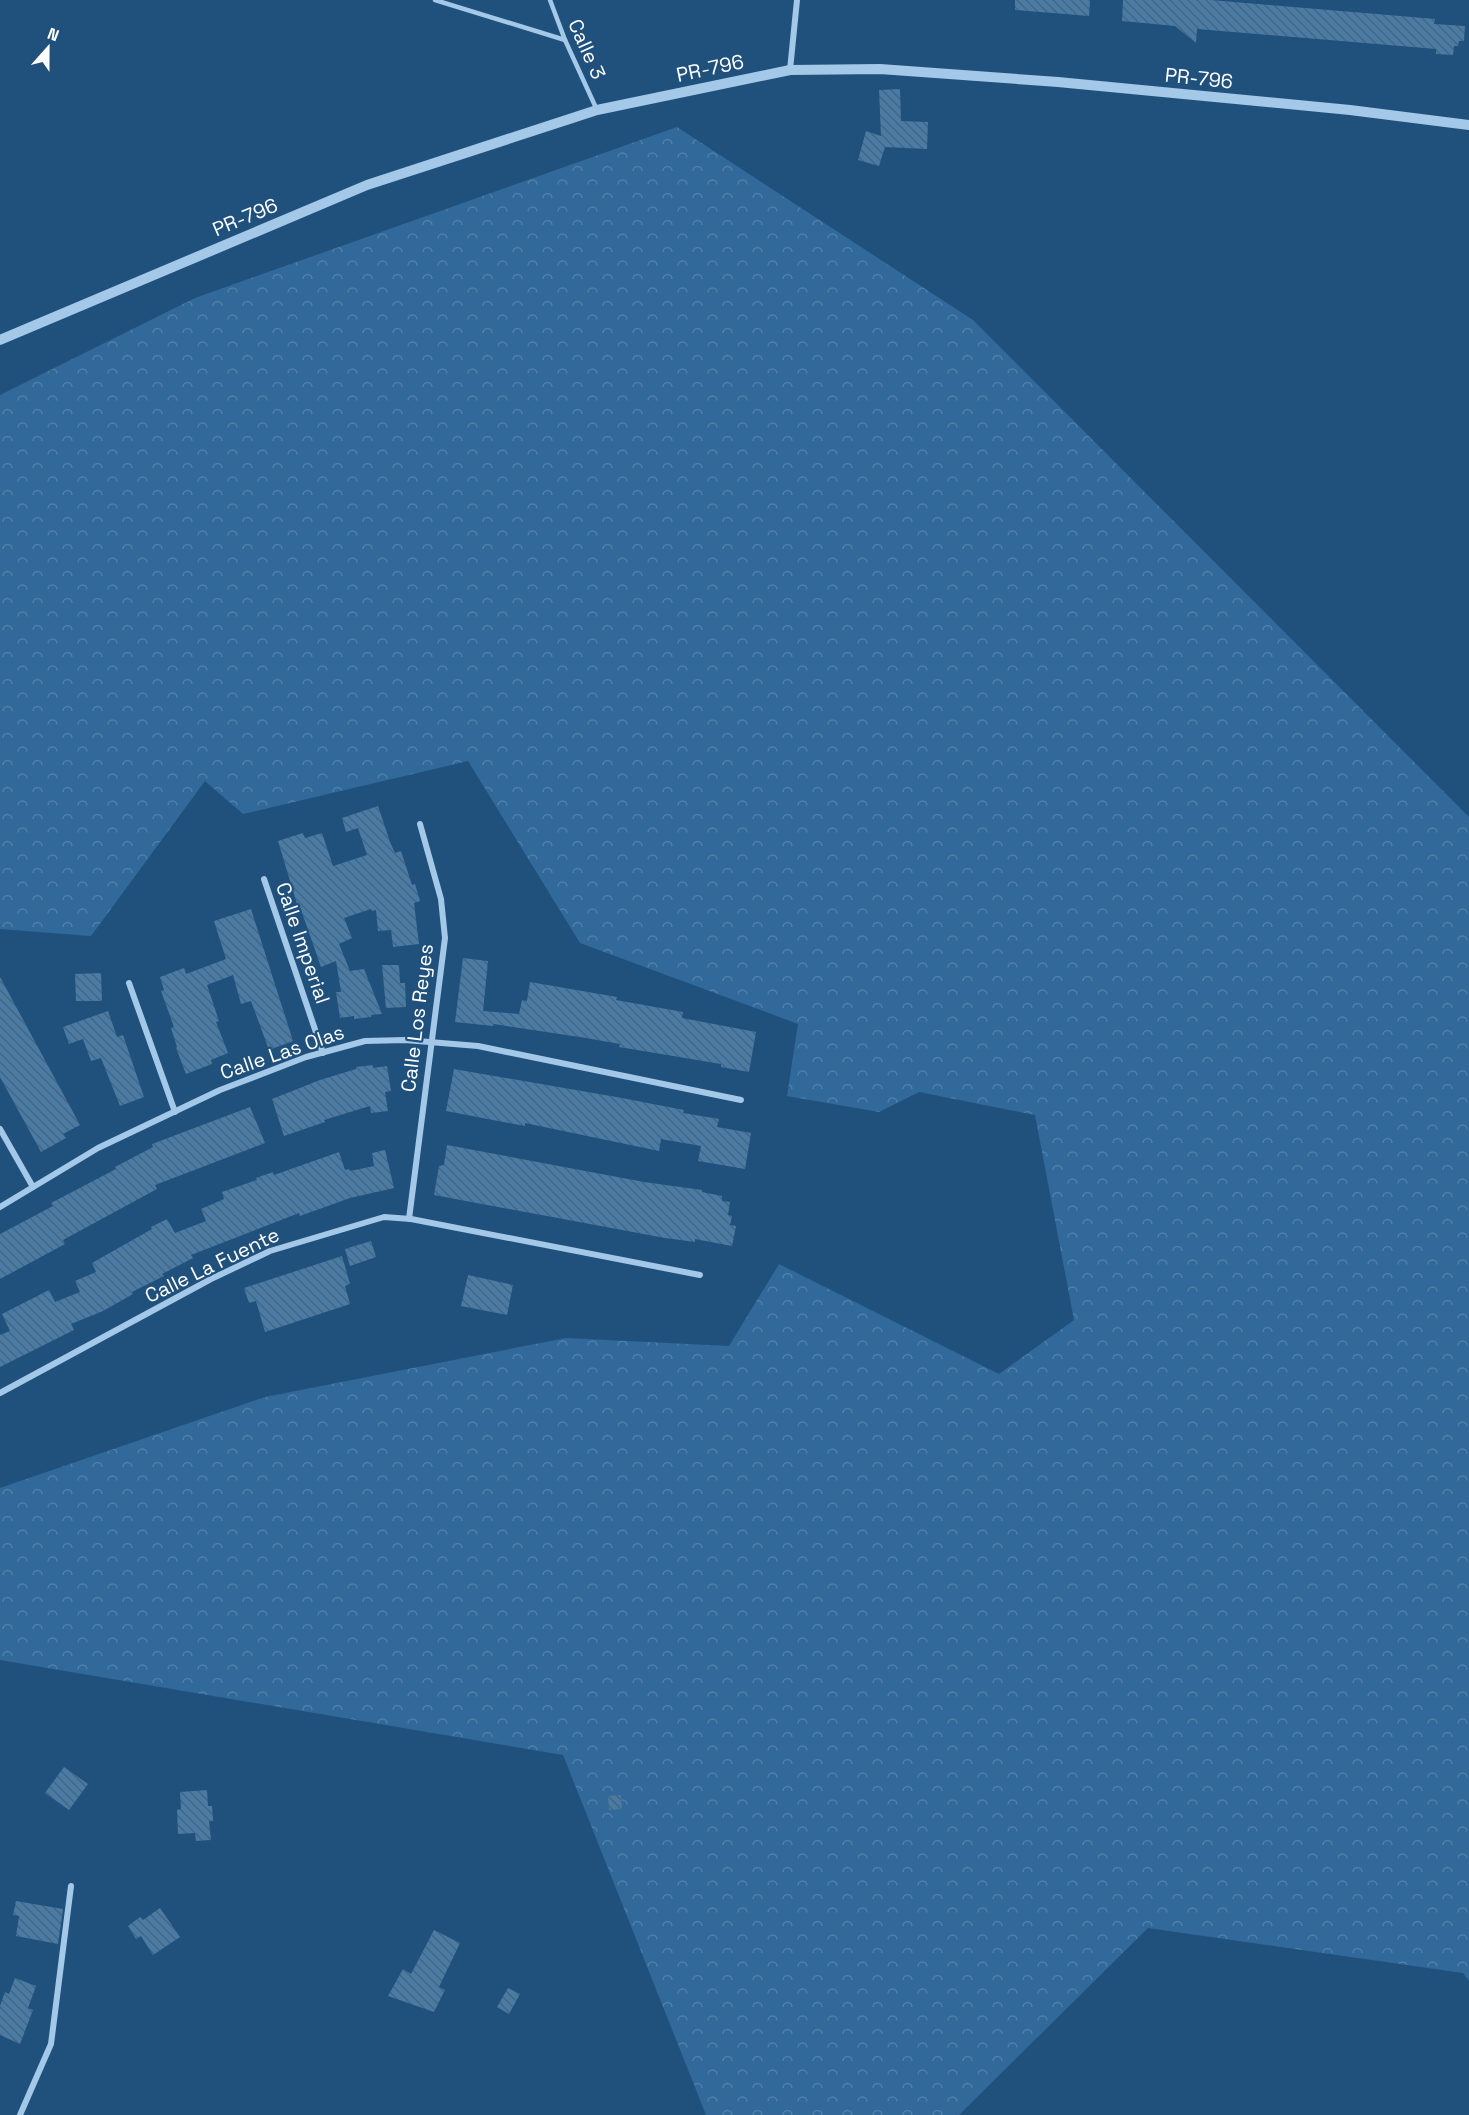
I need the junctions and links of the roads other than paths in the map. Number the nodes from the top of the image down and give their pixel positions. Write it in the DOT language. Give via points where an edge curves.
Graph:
graph roads {
  1 [pos="435,0"];
  2 [pos="550,0"];
  3 [pos="796,0"];
  4 [pos="565,40"];
  5 [pos="790,70"];
  6 [pos="597,110"];
  7 [pos="1469,125"];
  8 [pos="0,340"];
  9 [pos="420,824"];
  10 [pos="264,879"];
  11 [pos="129,983"];
  12 [pos="430,1042"];
  13 [pos="322,1053"];
  14 [pos="741,1100"];
  15 [pos="175,1112"];
  16 [pos="0,1129"];
  17 [pos="33,1187"];
  18 [pos="0,1207"];
  19 [pos="409,1219"];
  20 [pos="700,1275"];
  21 [pos="0,1393"];
  22 [pos="71,1886"];
  23 [pos="20,2115"];
  1 -- 4 [label="lane"];
  2 -- 4 [label="lane, Calle 3"];
  3 -- 5 [label="street"];
  4 -- 6 [label="lane, Calle 3"];
  5 -- 6 [label="street, PR-796 / PR-796"];
  5 -- 7 [label="street, PR-796 / PR-796" via="880,69 1058,82"];
  6 -- 8 [label="street, PR-796 / PR-796" via="367,185"];
  9 -- 12 [label="street, Calle Los Reyes" via="441,898 445,938"];
  10 -- 13 [label="street, Calle Imperial"];
  11 -- 15 [label="street"];
  12 -- 13 [label="street, Calle Las Olas" via="365,1041"];
  12 -- 14 [label="street, Calle Las Olas" via="478,1046"];
  12 -- 19 [label="street, Calle Los Reyes"];
  13 -- 15 [label="street, Calle Las Olas" via="220,1090"];
  15 -- 17 [label="street, Calle Las Olas" via="98,1148"];
  16 -- 17 [label="street"];
  17 -- 18 [label="street, Calle Las Olas"];
  19 -- 20 [label="street, Calle La Fuente"];
  19 -- 21 [label="street, Calle La Fuente" via="384,1217 270,1251"];
  22 -- 23 [label="street" via="51,2044"];
}
